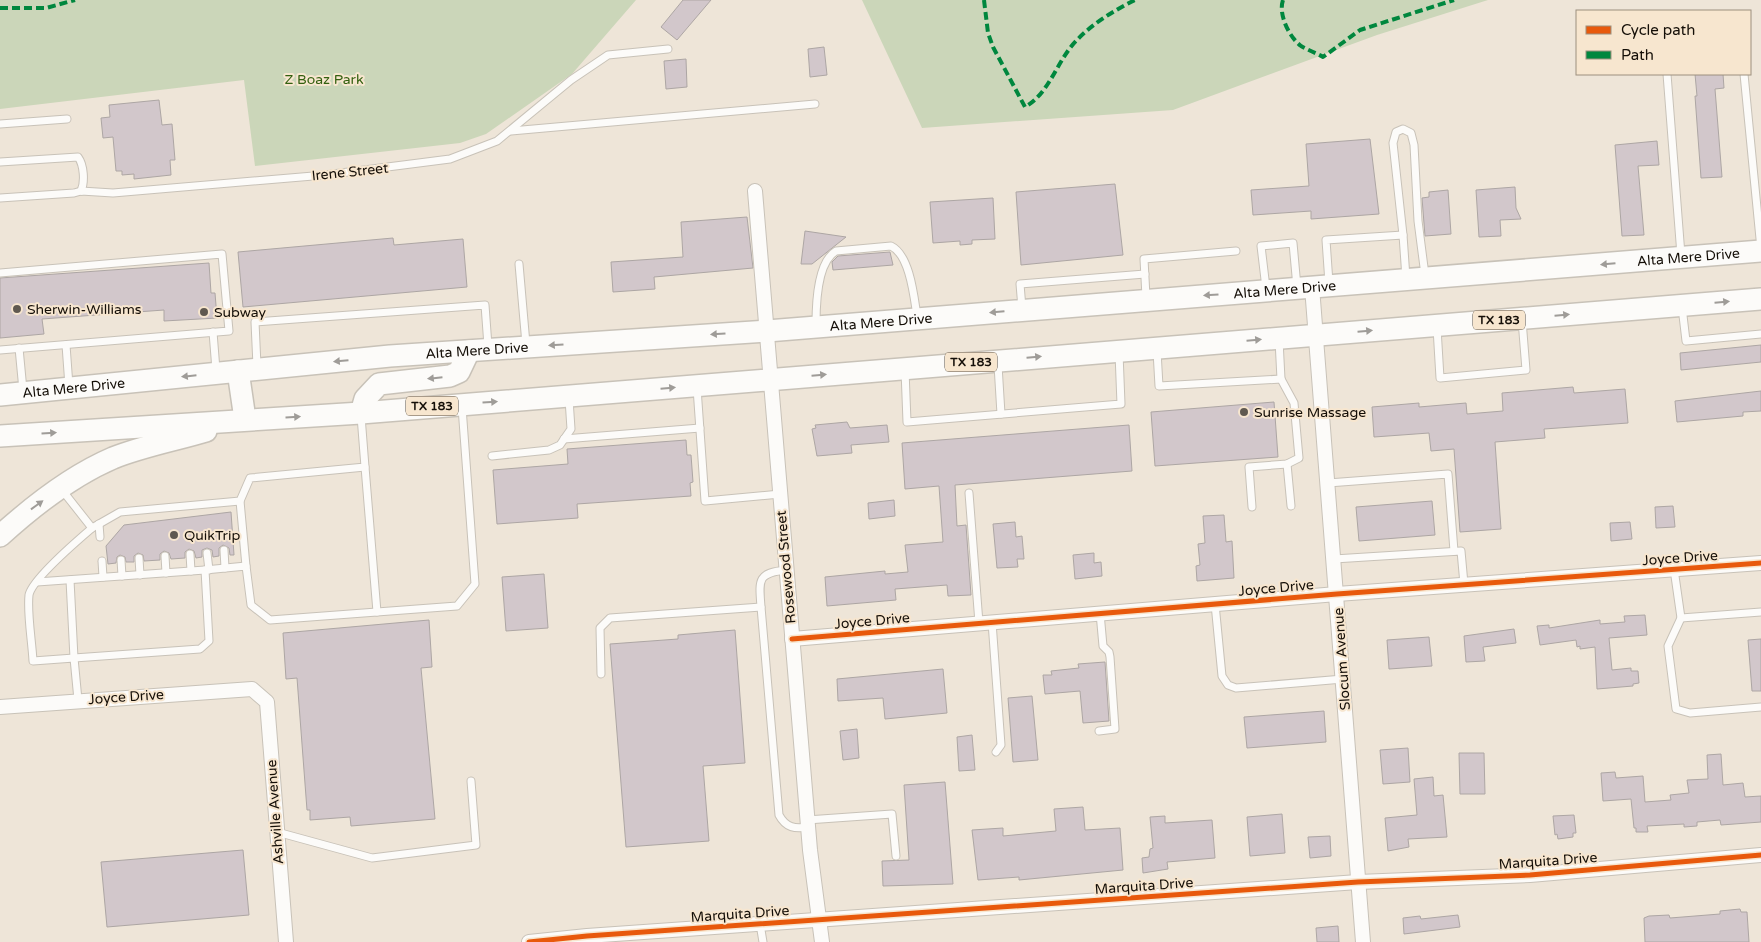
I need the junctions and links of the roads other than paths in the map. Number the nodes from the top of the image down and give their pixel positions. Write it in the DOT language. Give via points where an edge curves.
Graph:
graph roads {
  1 [pos="668,49"];
  2 [pos="1667,75"];
  3 [pos="1744,75"];
  4 [pos="815,104"];
  5 [pos="67,119"];
  6 [pos="0,124"];
  7 [pos="511,131"];
  8 [pos="0,162"];
  9 [pos="81,191"];
  10 [pos="755,191"];
  11 [pos="0,198"];
  12 [pos="1404,234"];
  13 [pos="1236,251"];
  14 [pos="1761,251"];
  15 [pos="1681,258"];
  16 [pos="519,264"];
  17 [pos="0,272"];
  18 [pos="1145,274"];
  19 [pos="1416,279"];
  20 [pos="1313,287"];
  21 [pos="1266,291"];
  22 [pos="1761,299"];
  23 [pos="1146,300"];
  24 [pos="1682,305"];
  25 [pos="1022,310"];
  26 [pos="1522,318"];
  27 [pos="917,319"];
  28 [pos="1437,325"];
  29 [pos="816,327"];
  30 [pos="767,331"];
  31 [pos="213,332"];
  32 [pos="1316,334"];
  33 [pos="1761,334"];
  34 [pos="1279,338"];
  35 [pos="66,345"];
  36 [pos="526,347"];
  37 [pos="1157,347"];
  38 [pos="20,348"];
  39 [pos="0,350"];
  40 [pos="479,350"];
  41 [pos="1118,350"];
  42 [pos="998,360"];
  43 [pos="904,368"];
  44 [pos="248,370"];
  45 [pos="216,373"];
  46 [pos="771,378"];
  47 [pos="1281,379"];
  48 [pos="696,385"];
  49 [pos="69,389"];
  50 [pos="23,393"];
  51 [pos="0,394"];
  52 [pos="568,396"];
  53 [pos="462,404"];
  54 [pos="361,413"];
  55 [pos="1001,414"];
  56 [pos="245,419"];
  57 [pos="700,428"];
  58 [pos="0,436"];
  59 [pos="564,439"];
  60 [pos="492,456"];
  61 [pos="1287,464"];
  62 [pos="364,467"];
  63 [pos="1328,484"];
  64 [pos="60,488"];
  65 [pos="969,493"];
  66 [pos="780,494"];
  67 [pos="240,501"];
  68 [pos="221,503"];
  69 [pos="204,504"];
  70 [pos="186,506"];
  71 [pos="1290,506"];
  72 [pos="1252,507"];
  73 [pos="221,511"];
  74 [pos="204,512"];
  75 [pos="187,515"];
  76 [pos="99,524"];
  77 [pos="92,528"];
  78 [pos="0,536"];
  79 [pos="100,537"];
  80 [pos="224,550"];
  81 [pos="1454,552"];
  82 [pos="207,553"];
  83 [pos="190,554"];
  84 [pos="165,556"];
  85 [pos="139,558"];
  86 [pos="1334,559"];
  87 [pos="121,560"];
  88 [pos="102,561"];
  89 [pos="1761,563"];
  90 [pos="246,566"];
  91 [pos="225,568"];
  92 [pos="1674,569"];
  93 [pos="207,570"];
  94 [pos="786,570"];
  95 [pos="191,571"];
  96 [pos="166,573"];
  97 [pos="140,575"];
  98 [pos="122,576"];
  99 [pos="103,577"];
  100 [pos="70,580"];
  101 [pos="37,582"];
  102 [pos="1464,584"];
  103 [pos="1337,594"];
  104 [pos="1215,604"];
  105 [pos="761,607"];
  106 [pos="377,612"];
  107 [pos="1761,612"];
  108 [pos="1100,614"];
  109 [pos="1681,618"];
  110 [pos="986,623"];
  111 [pos="792,638"];
  112 [pos="74,658"];
  113 [pos="601,674"];
  114 [pos="1343,679"];
  115 [pos="252,689"];
  116 [pos="78,700"];
  117 [pos="0,707"];
  118 [pos="1761,707"];
  119 [pos="1099,731"];
  120 [pos="996,752"];
  121 [pos="471,781"];
  122 [pos="808,823"];
  123 [pos="276,832"];
  124 [pos="1761,855"];
  125 [pos="896,856"];
  126 [pos="1358,882"];
  127 [pos="819,920"];
  128 [pos="760,924"];
  129 [pos="587,939"];
  130 [pos="286,942"];
  131 [pos="529,942"];
  132 [pos="763,942"];
  133 [pos="822,942"];
  134 [pos="1363,942"];
  1 -- 7 [label="lane, Irene Street" via="608,55 571,80"];
  2 -- 15 [label="lane"];
  3 -- 14 [label="lane"];
  4 -- 7 [label="lane"];
  5 -- 6 [label="lane"];
  7 -- 9 [label="lane, Irene Street" via="497,141 450,159 402,167 113,193"];
  8 -- 9 [label="lane" via="78,157 84,184"];
  9 -- 11 [label="lane, Irene Street"];
  10 -- 30 [label="street, Rosewood Street"];
  12 -- 19 [label="lane"];
  12 -- 19 [label="lane" via="1393,143 1396,132 1403,128 1411,133 1414,146 1418,221"];
  12 -- 20 [label="lane" via="1326,240"];
  13 -- 18 [label="lane" via="1144,259"];
  14 -- 15 [label="main road, Alta Mere Drive"];
  15 -- 19 [label="main road, Alta Mere Drive, one-way"];
  16 -- 36 [label="lane"];
  17 -- 31 [label="lane" via="222,254 229,331"];
  18 -- 23 [label="lane"];
  18 -- 25 [label="lane" via="1020,284"];
  19 -- 20 [label="main road, Alta Mere Drive"];
  20 -- 21 [label="main road, Alta Mere Drive"];
  20 -- 21 [label="lane" via="1293,243 1261,246"];
  20 -- 32 [label="street, Slocum Avenue"];
  21 -- 23 [label="main road, Alta Mere Drive, one-way"];
  24 -- 22 [label="main road, TX 183, one-way"];
  23 -- 25 [label="main road, Alta Mere Drive"];
  26 -- 24 [label="main road, TX 183, one-way"];
  24 -- 33 [label="lane" via="1686,341"];
  25 -- 27 [label="main road, Alta Mere Drive, one-way"];
  26 -- 28 [label="main road, TX 183"];
  26 -- 28 [label="lane" via="1526,370 1440,378"];
  27 -- 29 [label="main road, Alta Mere Drive"];
  27 -- 29 [label="lane" via="909,275 898,249 891,246 830,254 820,279"];
  32 -- 28 [label="main road, TX 183, one-way"];
  29 -- 30 [label="main road, Alta Mere Drive"];
  30 -- 36 [label="main road, Alta Mere Drive, one-way"];
  30 -- 46 [label="street, Rosewood Street"];
  31 -- 35 [label="lane"];
  31 -- 45 [label="lane"];
  32 -- 34 [label="main road, TX 183"];
  32 -- 63 [label="street, Slocum Avenue"];
  37 -- 34 [label="main road, TX 183, one-way"];
  34 -- 47 [label="lane"];
  35 -- 38 [label="lane"];
  35 -- 49 [label="lane"];
  36 -- 40 [label="main road, Alta Mere Drive"];
  37 -- 41 [label="main road, TX 183"];
  37 -- 47 [label="lane" via="1159,386"];
  38 -- 39 [label="lane"];
  38 -- 50 [label="lane"];
  40 -- 44 [label="main road, Alta Mere Drive, one-way"];
  40 -- 44 [label="lane" via="485,305 255,322"];
  40 -- 54 [label="main road, one-way" via="459,372 450,376 379,384 364,399"];
  42 -- 41 [label="main road, TX 183, one-way"];
  41 -- 55 [label="lane" via="1121,404"];
  42 -- 43 [label="main road, TX 183"];
  42 -- 55 [label="lane"];
  46 -- 43 [label="main road, TX 183, one-way"];
  43 -- 55 [label="lane" via="908,422"];
  44 -- 45 [label="main road, Alta Mere Drive"];
  44 -- 56 [label="main road"];
  45 -- 49 [label="main road, Alta Mere Drive, one-way"];
  46 -- 48 [label="main road, TX 183"];
  46 -- 66 [label="street, Rosewood Street"];
  47 -- 61 [label="lane" via="1294,403 1299,458"];
  52 -- 48 [label="main road, TX 183, one-way"];
  48 -- 57 [label="lane"];
  49 -- 50 [label="main road, Alta Mere Drive"];
  50 -- 51 [label="main road, Alta Mere Drive"];
  53 -- 52 [label="main road, TX 183, one-way"];
  52 -- 59 [label="lane" via="571,429"];
  53 -- 54 [label="main road, TX 183"];
  53 -- 106 [label="lane" via="476,584 457,606"];
  56 -- 54 [label="main road, TX 183, one-way"];
  54 -- 62 [label="lane"];
  58 -- 56 [label="main road, TX 183, one-way"];
  56 -- 64 [label="main road" via="115,457"];
  57 -- 59 [label="lane"];
  57 -- 66 [label="lane" via="705,501"];
  59 -- 60 [label="lane" via="549,450"];
  61 -- 71 [label="lane"];
  61 -- 72 [label="lane" via="1249,467"];
  62 -- 67 [label="lane" via="250,478"];
  62 -- 106 [label="lane"];
  63 -- 81 [label="lane" via="1448,474"];
  63 -- 86 [label="street, Slocum Avenue"];
  64 -- 77 [label="lane"];
  78 -- 64 [label="main road, one-way"];
  65 -- 110 [label="lane"];
  66 -- 94 [label="street, Rosewood Street"];
  67 -- 68 [label="lane"];
  67 -- 90 [label="lane"];
  68 -- 69 [label="lane"];
  68 -- 73 [label="lane"];
  69 -- 70 [label="lane"];
  69 -- 74 [label="lane"];
  70 -- 75 [label="lane"];
  70 -- 76 [label="lane" via="161,512 120,515"];
  76 -- 77 [label="lane"];
  76 -- 79 [label="lane"];
  77 -- 101 [label="lane"];
  80 -- 91 [label="lane"];
  81 -- 86 [label="lane"];
  81 -- 102 [label="lane" via="1461,551"];
  82 -- 93 [label="lane"];
  83 -- 95 [label="lane"];
  84 -- 96 [label="lane"];
  85 -- 97 [label="lane"];
  86 -- 103 [label="street, Slocum Avenue"];
  87 -- 98 [label="lane"];
  88 -- 99 [label="lane"];
  89 -- 92 [label="street, Joyce Drive"];
  90 -- 91 [label="lane"];
  90 -- 106 [label="lane" via="251,605 270,620"];
  91 -- 93 [label="lane"];
  92 -- 102 [label="street, Joyce Drive"];
  92 -- 109 [label="lane"];
  93 -- 95 [label="lane"];
  93 -- 112 [label="lane" via="209,641 200,649"];
  94 -- 105 [label="lane" via="764,575 760,590"];
  94 -- 111 [label="street, Rosewood Street"];
  95 -- 96 [label="lane"];
  96 -- 97 [label="lane"];
  97 -- 98 [label="lane"];
  98 -- 99 [label="lane"];
  99 -- 100 [label="lane"];
  100 -- 101 [label="lane"];
  100 -- 112 [label="lane"];
  101 -- 112 [label="lane" via="29,594 33,661"];
  102 -- 103 [label="street, Joyce Drive"];
  103 -- 104 [label="street, Joyce Drive"];
  103 -- 114 [label="street, Slocum Avenue"];
  104 -- 108 [label="street, Joyce Drive"];
  104 -- 114 [label="lane" via="1222,676 1228,685 1236,688"];
  105 -- 113 [label="lane" via="610,618 600,628"];
  105 -- 122 [label="lane" via="779,815 789,827"];
  107 -- 109 [label="lane"];
  108 -- 110 [label="street, Joyce Drive"];
  108 -- 119 [label="lane" via="1102,646 1110,657 1115,729"];
  109 -- 118 [label="lane" via="1668,646 1676,709 1690,712"];
  110 -- 111 [label="street, Joyce Drive"];
  110 -- 120 [label="lane" via="1000,745"];
  111 -- 122 [label="street, Rosewood Street"];
  112 -- 116 [label="lane"];
  114 -- 126 [label="street, Slocum Avenue"];
  115 -- 116 [label="street, Joyce Drive"];
  115 -- 123 [label="street, Ashville Avenue" via="267,702"];
  116 -- 117 [label="street, Joyce Drive"];
  121 -- 123 [label="lane" via="476,845 372,858"];
  122 -- 125 [label="lane" via="892,814"];
  122 -- 127 [label="street, Rosewood Street"];
  123 -- 130 [label="street, Ashville Avenue"];
  124 -- 126 [label="street, Marquita Drive" via="1530,875"];
  126 -- 127 [label="street, Marquita Drive"];
  126 -- 134 [label="street, Slocum Avenue"];
  127 -- 128 [label="street, Marquita Drive"];
  127 -- 133 [label="street, Rosewood Street"];
  128 -- 129 [label="street, Marquita Drive"];
  128 -- 132 [label="lane"];
  129 -- 131 [label="street, Marquita Drive"];
}
